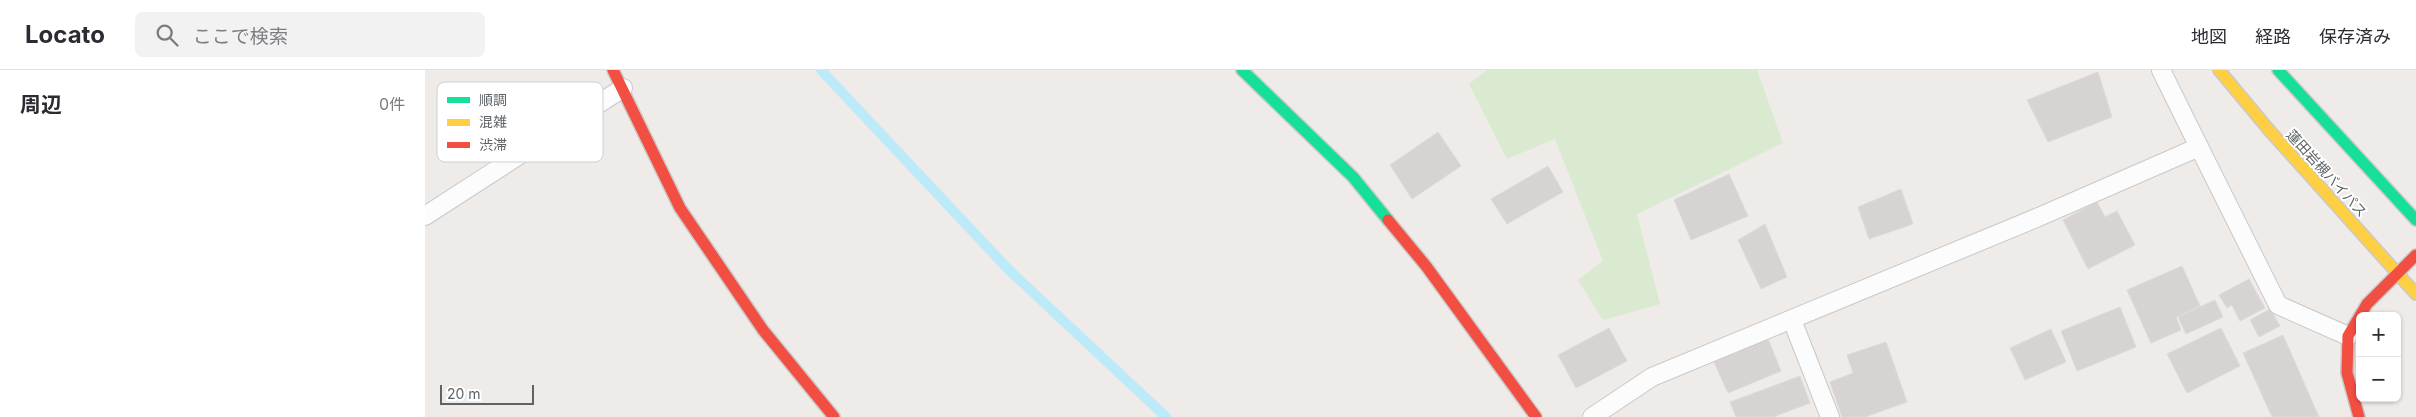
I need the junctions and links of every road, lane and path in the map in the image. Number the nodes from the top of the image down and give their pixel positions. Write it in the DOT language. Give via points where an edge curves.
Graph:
graph roads {
  1 [pos="613,70"];
  2 [pos="1242,70"];
  3 [pos="2161,70"];
  4 [pos="2219,70"];
  5 [pos="2278,70"];
  6 [pos="623,88"];
  7 [pos="603,101"];
  8 [pos="2199,147"];
  9 [pos="509,162"];
  10 [pos="425,216"];
  11 [pos="2416,220"];
  12 [pos="2416,255"];
  13 [pos="2397,274"];
  14 [pos="2416,294"];
  15 [pos="1792,320"];
  16 [pos="2347,336"];
  17 [pos="834,417"];
  18 [pos="1536,417"];
  19 [pos="1592,417"];
  20 [pos="1830,417"];
  21 [pos="2359,417"];
  1 -- 6 [label="main road"];
  2 -- 18 [label="main road" via="1353,177 1426,266"];
  3 -- 8 [label="lane"];
  4 -- 13 [label="main road, 蓮田岩槻バイパス"];
  5 -- 11 [label="main road"];
  6 -- 7 [label="lane"];
  6 -- 17 [label="main road" via="680,208 763,330"];
  8 -- 15 [label="lane"];
  8 -- 16 [label="lane" via="2278,305"];
  9 -- 10 [label="lane"];
  12 -- 13 [label="main road"];
  13 -- 14 [label="main road, 蓮田岩槻バイパス"];
  13 -- 16 [label="main road" via="2367,304"];
  15 -- 19 [label="lane" via="1651,377"];
  15 -- 20 [label="lane"];
  16 -- 21 [label="main road" via="2347,373"];
}
